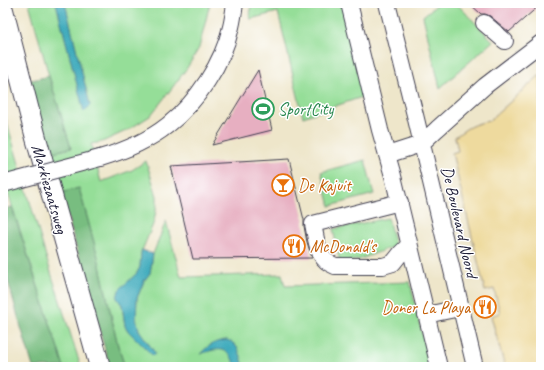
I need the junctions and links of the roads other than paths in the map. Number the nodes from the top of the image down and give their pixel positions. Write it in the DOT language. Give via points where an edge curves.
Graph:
graph roads {
  1 [pos="235,3"];
  2 [pos="349,3"];
  3 [pos="387,3"];
  4 [pos="3,10"];
  5 [pos="484,23"];
  6 [pos="505,41"];
  7 [pos="541,43"];
  8 [pos="422,144"];
  9 [pos="387,155"];
  10 [pos="3,184"];
  11 [pos="400,202"];
  12 [pos="405,249"];
  13 [pos="460,308"];
  14 [pos="426,315"];
  15 [pos="100,367"];
  16 [pos="439,367"];
  17 [pos="475,367"];
  1 -- 10 [label="street, bridge" via="231,27 221,57 206,84 168,126 128,148 100,158"];
  2 -- 9 [label="street"];
  3 -- 8 [label="street, De Boulevard Noord"];
  4 -- 15 [label="main road, Markiezaatsweg"];
  5 -- 6 [label="street"];
  7 -- 8 [label="street" via="485,86"];
  8 -- 9 [label="street"];
  8 -- 13 [label="street, De Boulevard Noord"];
  9 -- 11 [label="street"];
  11 -- 12 [label="street"];
  11 -- 12 [label="street" via="313,224 319,251 329,263 336,266 383,266 393,263"];
  12 -- 14 [label="street"];
  13 -- 14 [label="street"];
  13 -- 17 [label="street, De Boulevard Noord"];
  14 -- 16 [label="street"];
}
